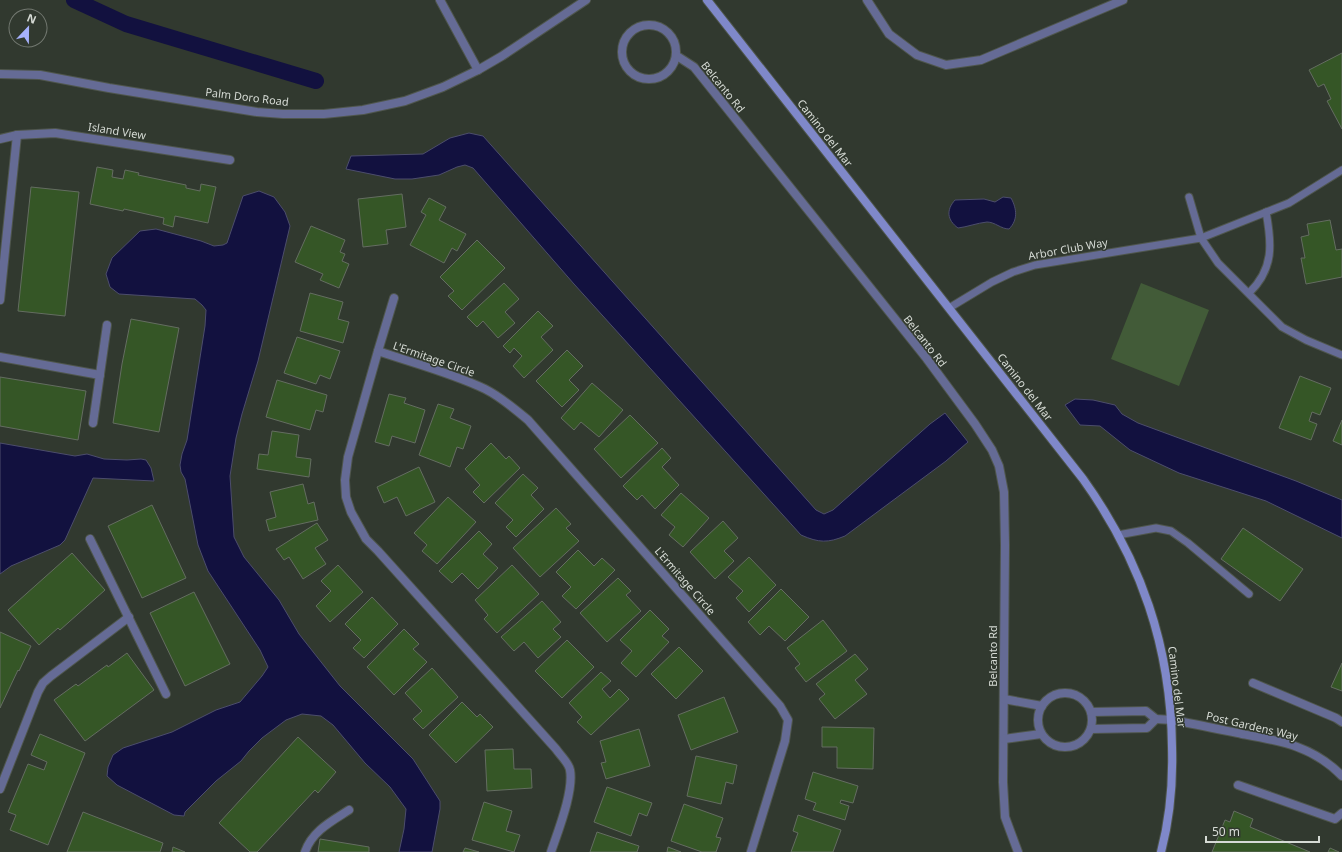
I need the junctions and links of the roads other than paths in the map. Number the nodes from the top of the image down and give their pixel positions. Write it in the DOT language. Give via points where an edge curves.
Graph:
graph roads {
  1 [pos="440,0"];
  2 [pos="586,0"];
  3 [pos="707,0"];
  4 [pos="867,0"];
  5 [pos="1123,0"];
  6 [pos="677,56"];
  7 [pos="478,70"];
  8 [pos="0,74"];
  9 [pos="17,135"];
  10 [pos="0,139"];
  11 [pos="230,160"];
  12 [pos="1342,170"];
  13 [pos="1189,197"];
  14 [pos="1266,212"];
  15 [pos="1201,238"];
  16 [pos="1249,293"];
  17 [pos="394,298"];
  18 [pos="0,300"];
  19 [pos="949,308"];
  20 [pos="107,325"];
  21 [pos="378,351"];
  22 [pos="1342,356"];
  23 [pos="0,357"];
  24 [pos="100,375"];
  25 [pos="93,424"];
  26 [pos="1118,535"];
  27 [pos="90,539"];
  28 [pos="1249,594"];
  29 [pos="129,617"];
  30 [pos="1253,683"];
  31 [pos="166,694"];
  32 [pos="1004,699"];
  33 [pos="1042,706"];
  34 [pos="1091,712"];
  35 [pos="1156,719"];
  36 [pos="1172,720"];
  37 [pos="1342,722"];
  38 [pos="1091,729"];
  39 [pos="1041,734"];
  40 [pos="1004,739"];
  41 [pos="1342,776"];
  42 [pos="1238,785"];
  43 [pos="0,789"];
  44 [pos="349,810"];
  45 [pos="1342,813"];
  46 [pos="305,852"];
  47 [pos="551,852"];
  48 [pos="751,852"];
  49 [pos="1018,852"];
  50 [pos="1160,852"];
  1 -- 7 [label="street"];
  2 -- 7 [label="street, Palm Doro Road"];
  3 -- 19 [label="street, Camino del Mar"];
  4 -- 5 [label="street" via="889,34 917,55 946,65 981,60"];
  6 -- 6 [label="street" via="673,38 667,30 659,26 642,25 631,32 623,42 623,59 626,67 641,78 651,80 660,77 674,65"];
  6 -- 32 [label="street, Belcanto Rd" via="694,67 922,353 992,450 1000,466 1004,492"];
  7 -- 8 [label="street, Palm Doro Road" via="405,101 363,110 324,114 257,112 40,75"];
  9 -- 10 [label="street, Island View"];
  9 -- 11 [label="street, Island View" via="55,133"];
  9 -- 18 [label="street"];
  12 -- 14 [label="lane, Arbor Club Way" via="1290,202"];
  13 -- 15 [label="lane"];
  14 -- 15 [label="lane, Arbor Club Way"];
  14 -- 16 [label="lane" via="1271,235 1267,265 1263,277"];
  15 -- 16 [label="lane" via="1218,263"];
  15 -- 19 [label="lane, Arbor Club Way" via="1035,265 992,282"];
  16 -- 22 [label="lane" via="1282,327"];
  17 -- 21 [label="street"];
  19 -- 26 [label="street, Camino del Mar" via="1083,479"];
  20 -- 24 [label="street"];
  21 -- 47 [label="street, L'Ermitage Circle" via="348,457 345,480 346,497 351,512 366,539 556,749 570,769 567,800"];
  21 -- 48 [label="street, L'Ermitage Circle" via="486,390 508,403 528,420 780,706 788,720 785,741"];
  23 -- 24 [label="street"];
  24 -- 25 [label="street"];
  26 -- 28 [label="lane" via="1156,528 1171,531"];
  26 -- 36 [label="street, Camino del Mar" via="1146,597 1160,640"];
  27 -- 29 [label="street"];
  29 -- 31 [label="street"];
  29 -- 43 [label="street" via="43,684"];
  30 -- 37 [label="street"];
  32 -- 33 [label="street, Belcanto Rd"];
  32 -- 40 [label="street, Belcanto Rd"];
  33 -- 34 [label="street" via="1046,699 1054,694 1073,693 1088,704"];
  33 -- 39 [label="street" via="1038,715"];
  34 -- 35 [label="street" via="1146,711"];
  34 -- 38 [label="street"];
  35 -- 36 [label="street"];
  35 -- 38 [label="street" via="1147,728"];
  36 -- 41 [label="street, Post Gardens Way" via="1294,745 1317,756"];
  36 -- 50 [label="street, Camino del Mar" via="1171,784"];
  38 -- 39 [label="street" via="1080,742 1064,747 1055,745"];
  39 -- 40 [label="street"];
  40 -- 49 [label="street, Belcanto Rd" via="1004,817"];
  42 -- 45 [label="street" via="1335,819"];
  44 -- 46 [label="street" via="317,832"];
}
